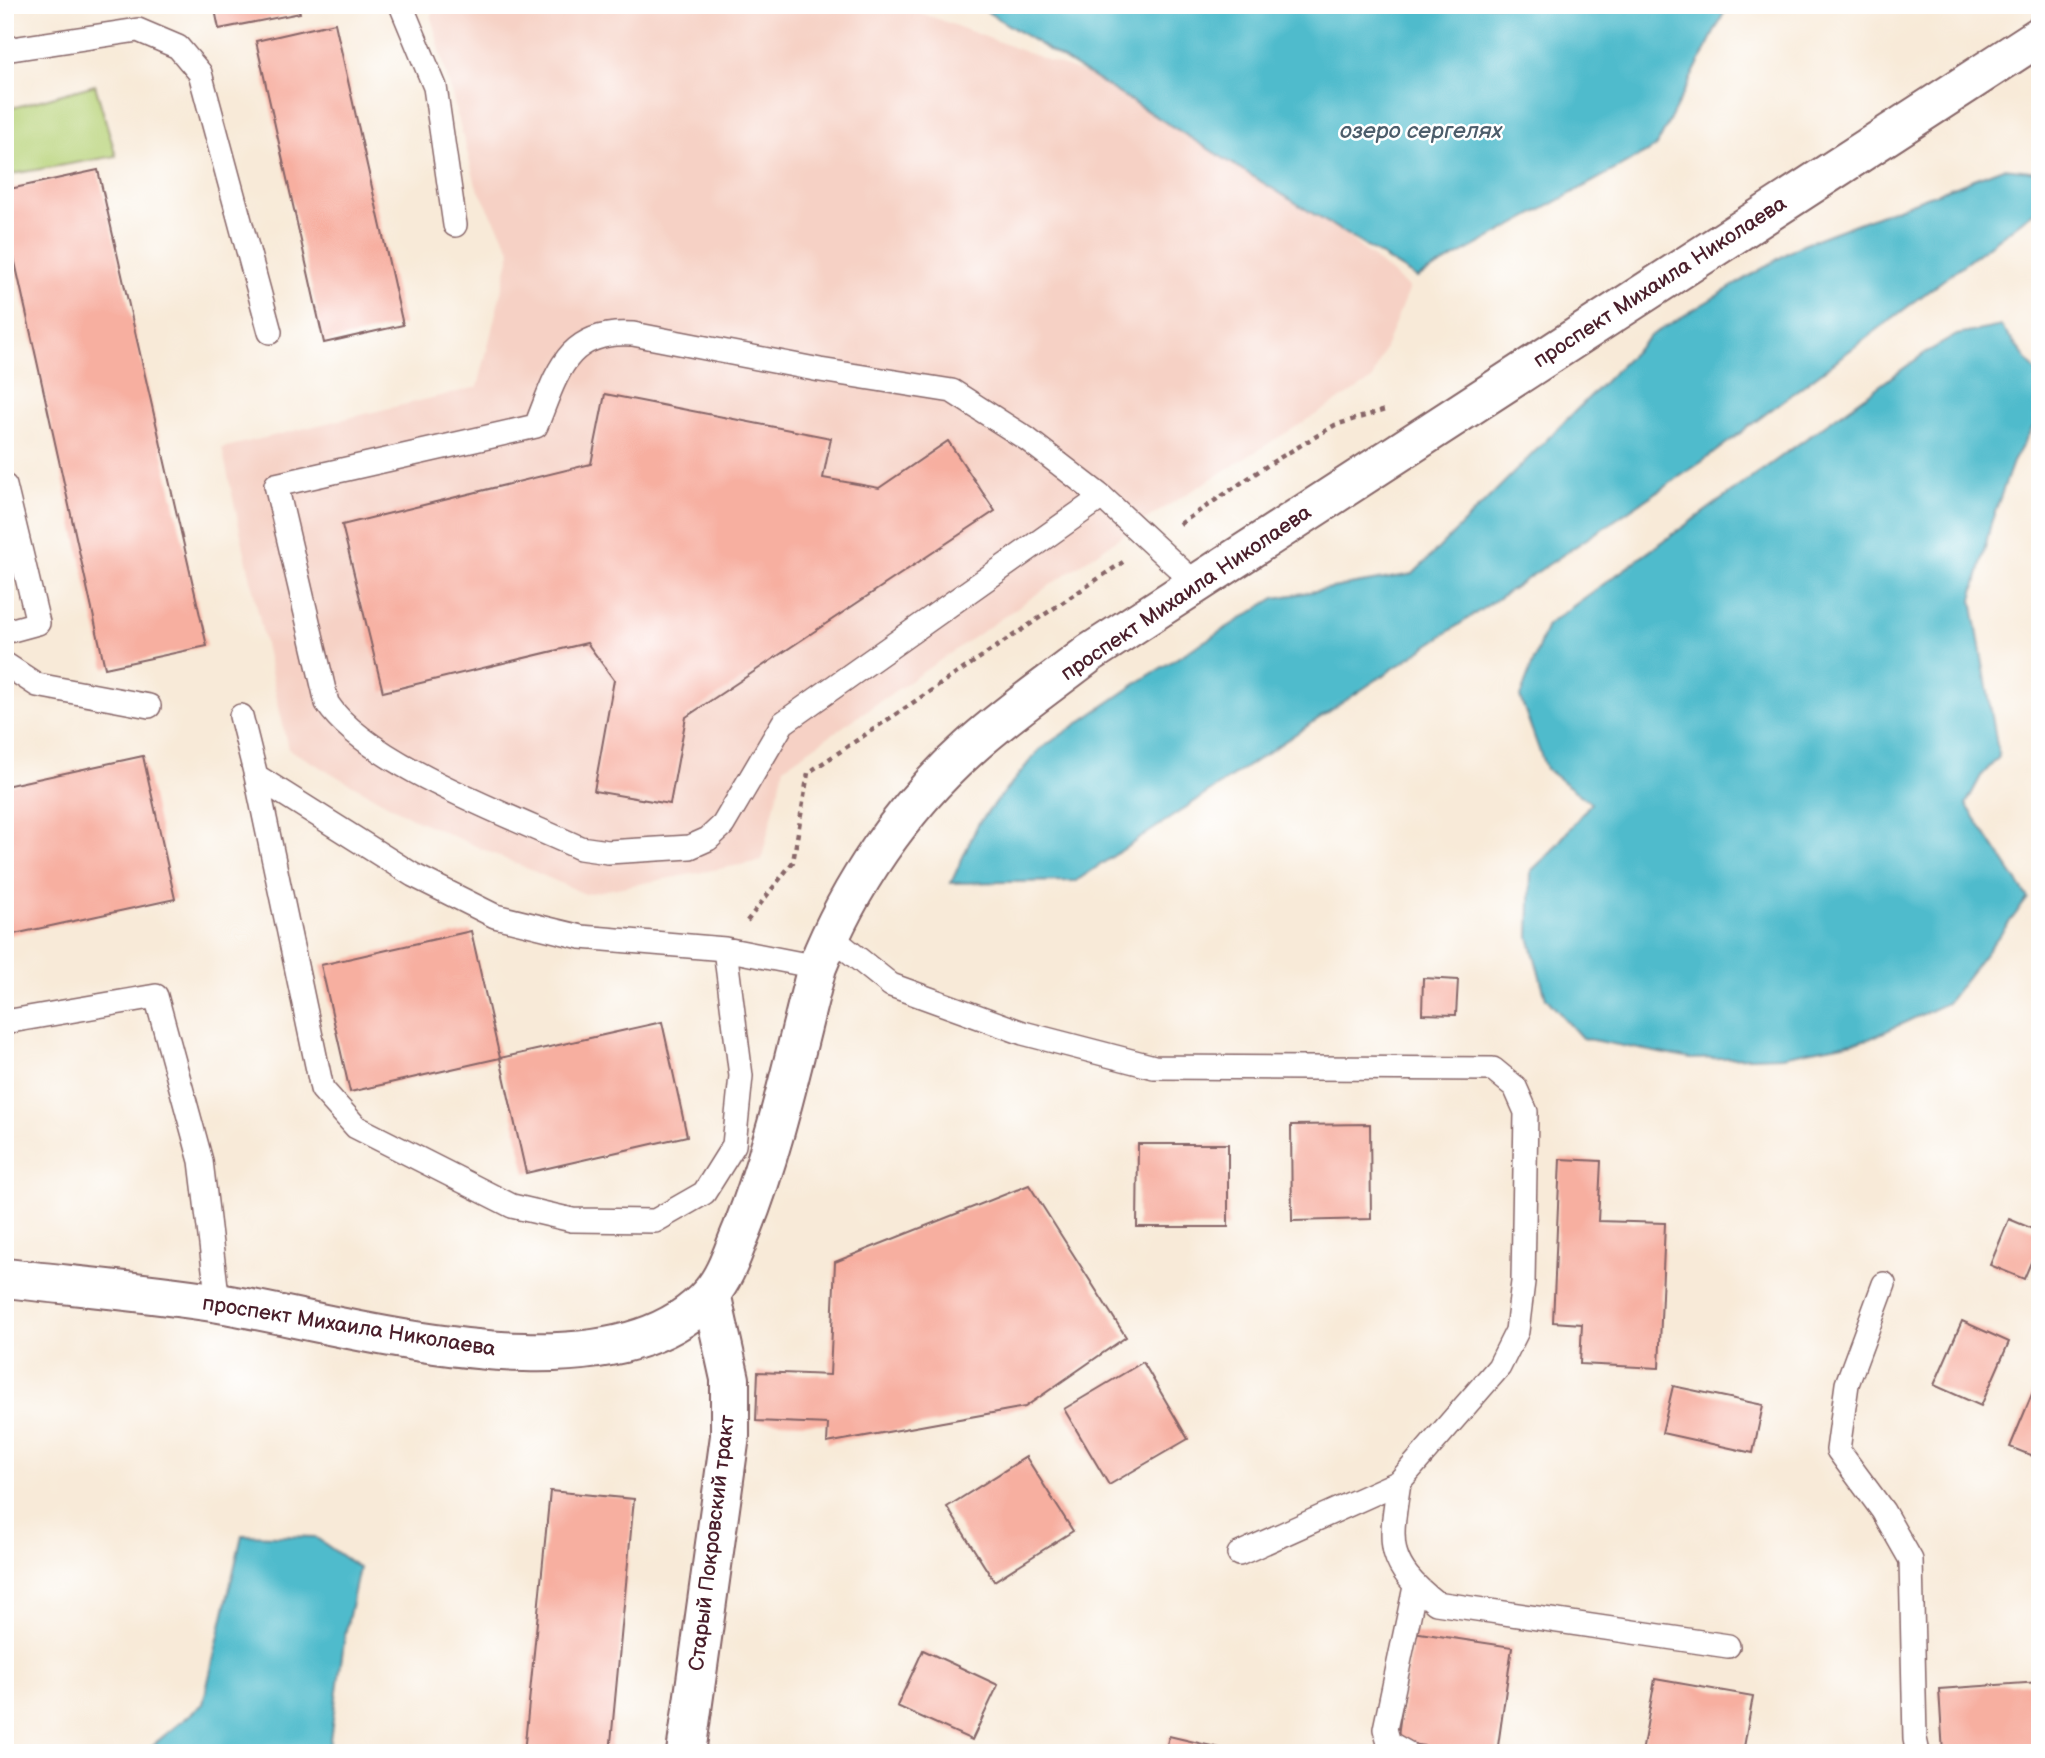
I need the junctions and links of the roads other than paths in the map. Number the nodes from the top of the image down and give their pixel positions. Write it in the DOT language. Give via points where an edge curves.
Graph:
graph roads {
  1 [pos="401,5"];
  2 [pos="2040,36"];
  3 [pos="5,50"];
  4 [pos="455,225"];
  5 [pos="270,332"];
  6 [pos="5,486"];
  7 [pos="1102,497"];
  8 [pos="1197,585"];
  9 [pos="5,632"];
  10 [pos="5,664"];
  11 [pos="149,706"];
  12 [pos="241,716"];
  13 [pos="256,776"];
  14 [pos="724,949"];
  15 [pos="823,951"];
  16 [pos="5,1022"];
  17 [pos="5,1278"];
  18 [pos="1884,1283"];
  19 [pos="711,1293"];
  20 [pos="218,1303"];
  21 [pos="1399,1482"];
  22 [pos="1239,1555"];
  23 [pos="1415,1587"];
  24 [pos="1728,1646"];
  25 [pos="686,1753"];
  26 [pos="1407,1753"];
  27 [pos="1918,1753"];
  1 -- 4 [label="lane" via="435,87"];
  2 -- 8 [label="street, проспект Михаила Николаева"];
  3 -- 5 [label="lane" via="138,30 178,47 200,73"];
  6 -- 9 [label="lane" via="38,622"];
  7 -- 7 [label="lane" via="783,723 723,825 708,839 690,846 608,852 580,848 406,767 339,721 327,703 276,485 536,426 559,367 571,351 614,333 952,391 1027,439"];
  7 -- 8 [label="lane"];
  8 -- 15 [label="street, проспект Михаила Николаева" via="1090,653 967,749 885,840"];
  10 -- 11 [label="lane" via="37,685"];
  12 -- 13 [label="lane"];
  13 -- 14 [label="lane" via="413,875 495,916 581,936"];
  13 -- 14 [label="lane" via="322,1089 356,1127 512,1206 572,1220 655,1222 704,1193 734,1145 741,1076"];
  14 -- 15 [label="lane"];
  15 -- 19 [label="street, проспект Михаила Николаева" via="764,1174 729,1262"];
  15 -- 21 [label="lane" via="891,985 1023,1032 1154,1067 1493,1069 1515,1087 1526,1112 1523,1282 1517,1331 1499,1367"];
  16 -- 20 [label="lane" via="156,996 201,1161"];
  17 -- 20 [label="street, проспект Михаила Николаева"];
  18 -- 27 [label="lane" via="1847,1384 1839,1450 1911,1560"];
  19 -- 20 [label="street, проспект Михаила Николаева" via="672,1327 613,1346 539,1354 457,1347"];
  19 -- 25 [label="street, Старый Покровский тракт" via="730,1379 730,1436"];
  21 -- 22 [label="lane"];
  21 -- 23 [label="lane" via="1391,1538 1399,1566"];
  23 -- 24 [label="lane" via="1436,1603"];
  23 -- 26 [label="lane" via="1385,1729 1389,1743"];
}
